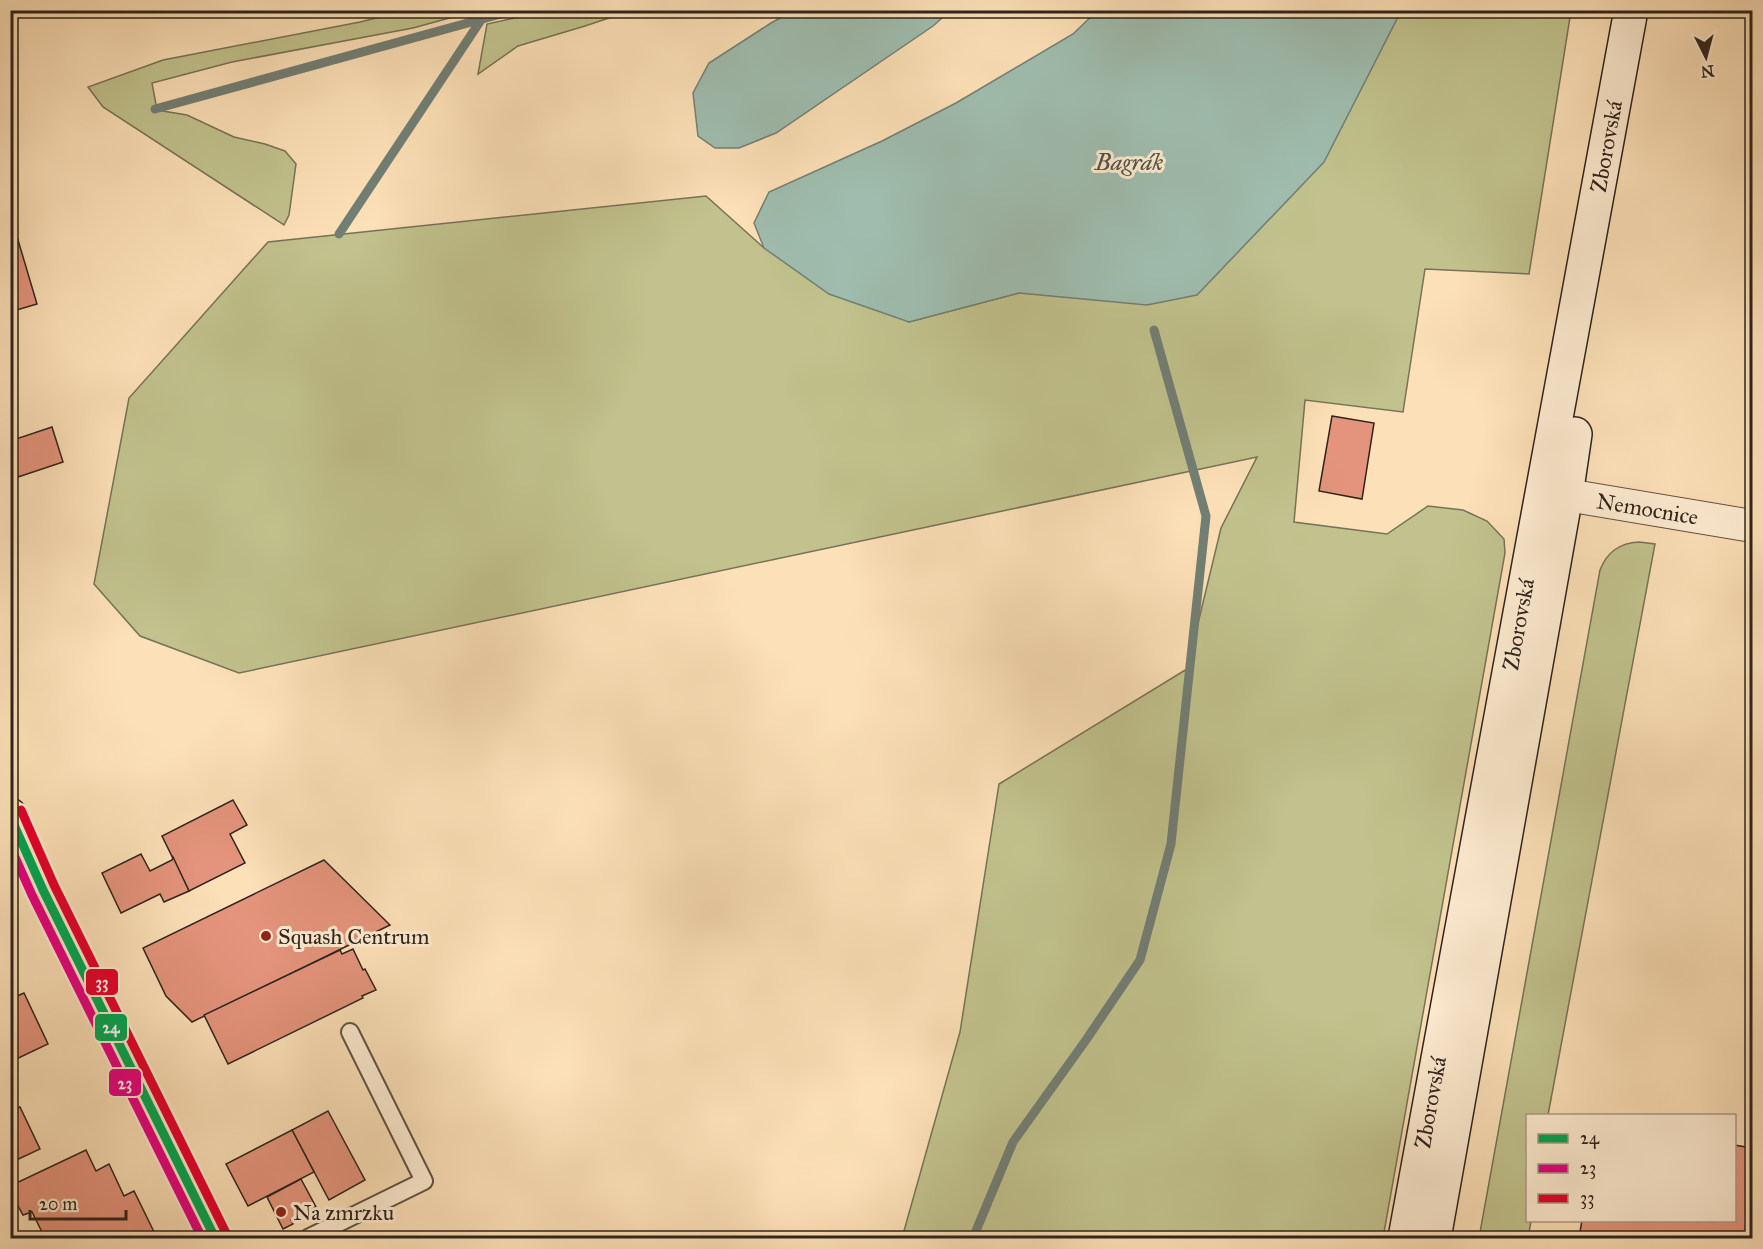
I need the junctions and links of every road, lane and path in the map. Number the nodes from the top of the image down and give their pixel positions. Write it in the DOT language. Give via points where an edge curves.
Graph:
graph roads {
  1 [pos="1633,10"];
  2 [pos="1555,493"];
  3 [pos="1752,526"];
  4 [pos="10,815"];
  5 [pos="350,1032"];
  6 [pos="215,1239"];
  7 [pos="308,1239"];
  8 [pos="1405,1239"];
  9 [pos="1434,1239"];
  1 -- 2 [label="street, Zborovská"];
  2 -- 3 [label="street, Nemocnice"];
  2 -- 8 [label="street, Zborovská"];
  2 -- 9 [label="street, Zborovská"];
  4 -- 6 [label="street"];
  5 -- 7 [label="lane" via="424,1181"];
}
